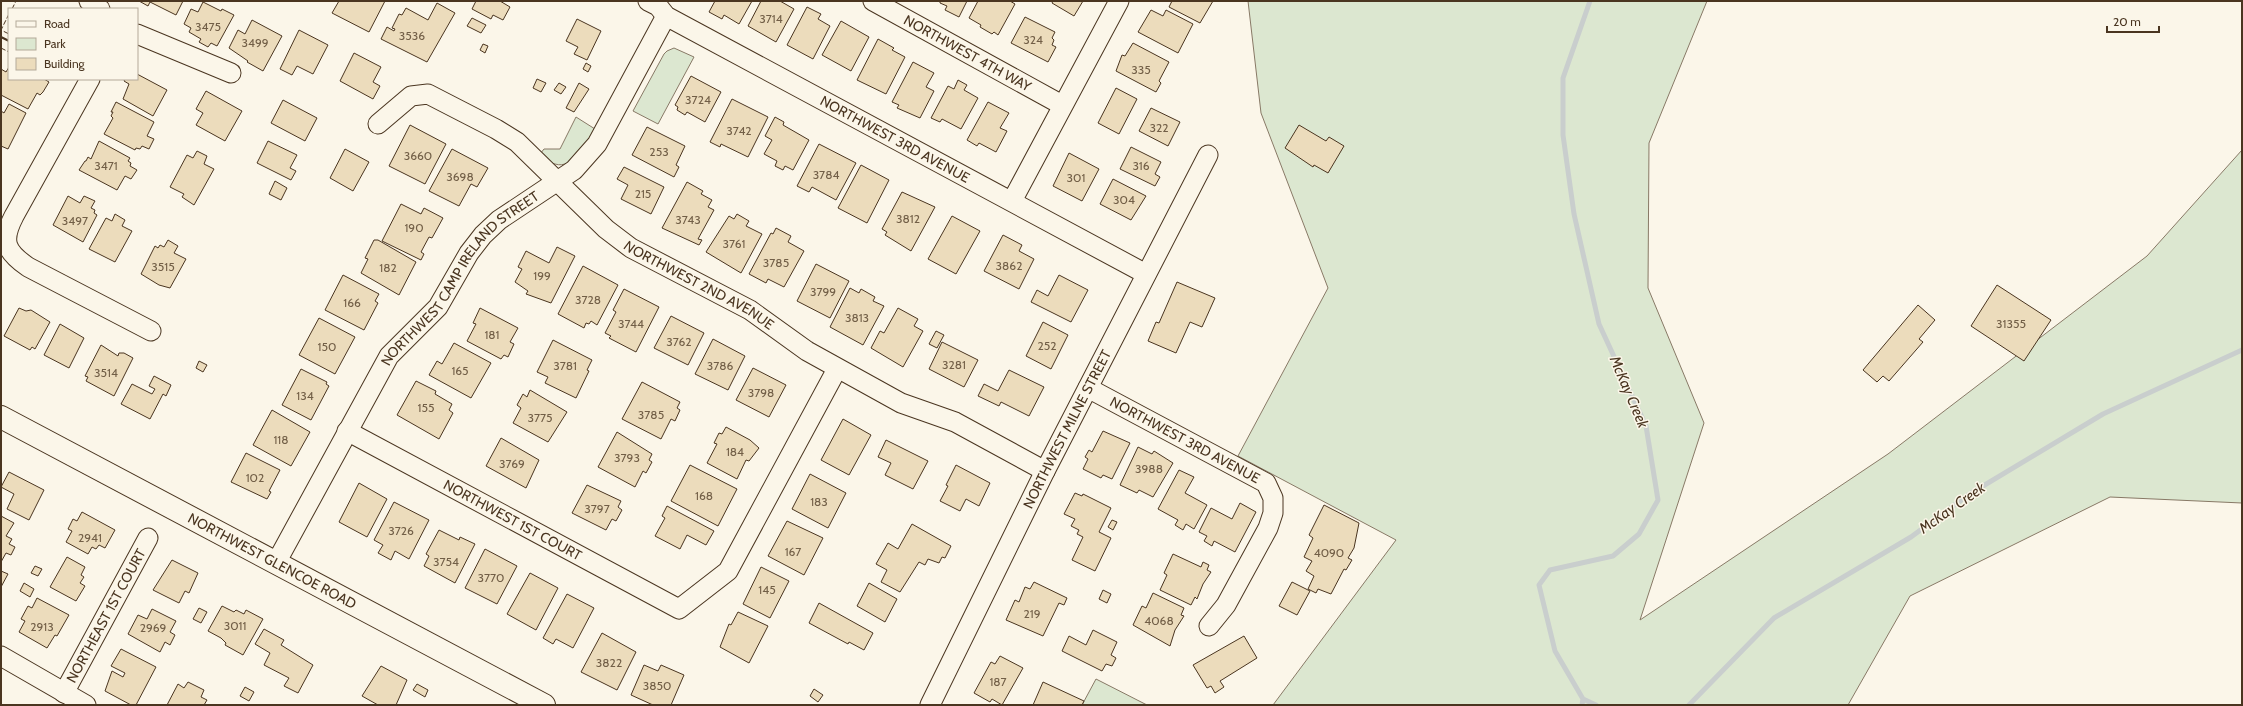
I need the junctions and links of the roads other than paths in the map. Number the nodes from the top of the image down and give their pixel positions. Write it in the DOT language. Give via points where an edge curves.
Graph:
graph roads {
  1 [pos="89,1"];
  2 [pos="873,1"];
  3 [pos="1119,1"];
  4 [pos="658,6"];
  5 [pos="99,8"];
  6 [pos="138,34"];
  7 [pos="231,73"];
  8 [pos="89,80"];
  9 [pos="1062,105"];
  10 [pos="378,124"];
  11 [pos="1208,155"];
  12 [pos="557,182"];
  13 [pos="1012,201"];
  14 [pos="1146,274"];
  15 [pos="151,331"];
  16 [pos="837,368"];
  17 [pos="1088,388"];
  18 [pos="1,417"];
  19 [pos="347,432"];
  20 [pos="1045,472"];
  21 [pos="148,538"];
  22 [pos="277,561"];
  23 [pos="1209,626"];
  24 [pos="1,656"];
  25 [pos="64,693"];
  26 [pos="86,705"];
  27 [pos="544,705"];
  28 [pos="930,705"];
  1 -- 5 [label="street"];
  2 -- 9 [label="street, NORTHWEST 4TH WAY"];
  3 -- 9 [label="street"];
  4 -- 12 [label="street, NORTHWEST CAMP IRELAND STREET" via="597,144 574,170"];
  4 -- 13 [label="street, NORTHWEST 3RD AVENUE"];
  6 -- 7 [label="street"];
  8 -- 15 [label="street" via="7,229 6,242 14,258 28,267"];
  9 -- 13 [label="street"];
  10 -- 12 [label="street, NORTHWEST 2ND AVENUE" via="411,96 428,94 517,142"];
  11 -- 14 [label="street, NORTHWEST MILNE STREET"];
  12 -- 16 [label="street, NORTHWEST 2ND AVENUE" via="626,245 750,310 807,351"];
  12 -- 19 [label="street, NORTHWEST CAMP IRELAND STREET" via="499,220 483,235 438,306 389,356"];
  13 -- 14 [label="street, NORTHWEST 3RD AVENUE"];
  14 -- 17 [label="street, NORTHWEST MILNE STREET"];
  16 -- 19 [label="street, NORTHWEST 1ST COURT" via="728,571 678,609"];
  16 -- 20 [label="street, NORTHWEST 2ND AVENUE" via="908,406 955,422"];
  17 -- 20 [label="street, NORTHWEST MILNE STREET"];
  17 -- 23 [label="street, NORTHWEST 3RD AVENUE" via="1266,483 1273,498 1273,513 1268,528 1226,605"];
  18 -- 22 [label="main road, NORTHWEST GLENCOE ROAD"];
  19 -- 22 [label="street, NORTHWEST CAMP IRELAND STREET"];
  20 -- 28 [label="street, NORTHWEST MILNE STREET"];
  21 -- 25 [label="street, NORTHEAST 1ST COURT"];
  22 -- 27 [label="main road, NORTHWEST GLENCOE ROAD"];
  24 -- 25 [label="street, NORTHEAST 1ST COURT"];
  25 -- 26 [label="street, NORTHEAST 1ST COURT"];
}
